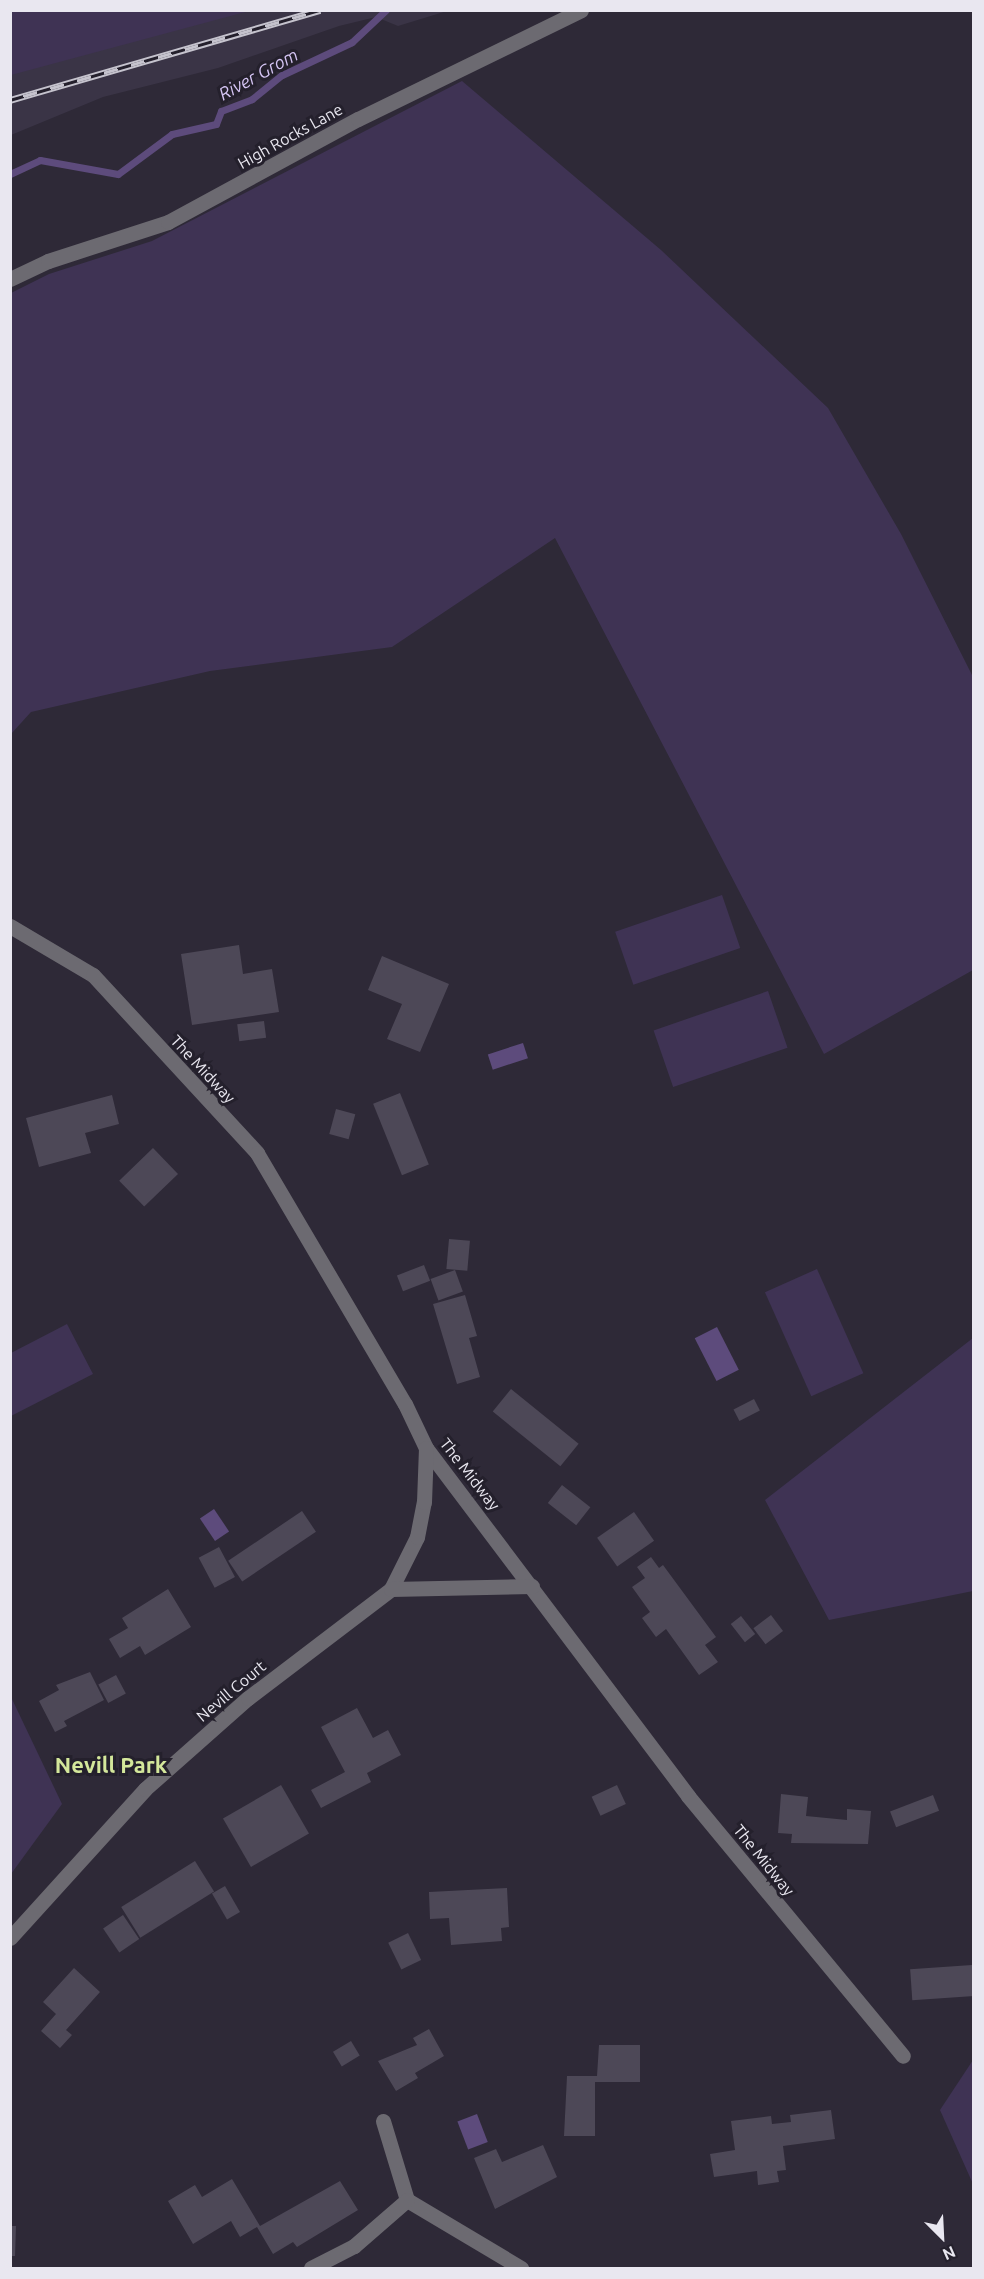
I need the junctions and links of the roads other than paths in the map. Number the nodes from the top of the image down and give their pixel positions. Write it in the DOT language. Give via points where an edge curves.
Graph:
graph roads {
  1 [pos="581,10"];
  2 [pos="10,279"];
  3 [pos="10,926"];
  4 [pos="426,1448"];
  5 [pos="532,1586"];
  6 [pos="391,1589"];
  7 [pos="10,1938"];
  8 [pos="903,2056"];
  9 [pos="384,2121"];
  10 [pos="407,2200"];
  11 [pos="311,2268"];
  12 [pos="521,2268"];
  1 -- 2 [label="street, High Rocks Lane" via="358,119 168,222 48,261"];
  3 -- 4 [label="street, The Midway" via="93,975 257,1153 405,1404"];
  4 -- 5 [label="street, The Midway"];
  4 -- 6 [label="street" via="424,1502 417,1537"];
  5 -- 6 [label="street"];
  5 -- 8 [label="street, The Midway" via="688,1796"];
  6 -- 7 [label="street, Nevill Court" via="248,1698 145,1789"];
  9 -- 10 [label="street"];
  10 -- 11 [label="street" via="354,2246"];
  10 -- 12 [label="street"];
}
